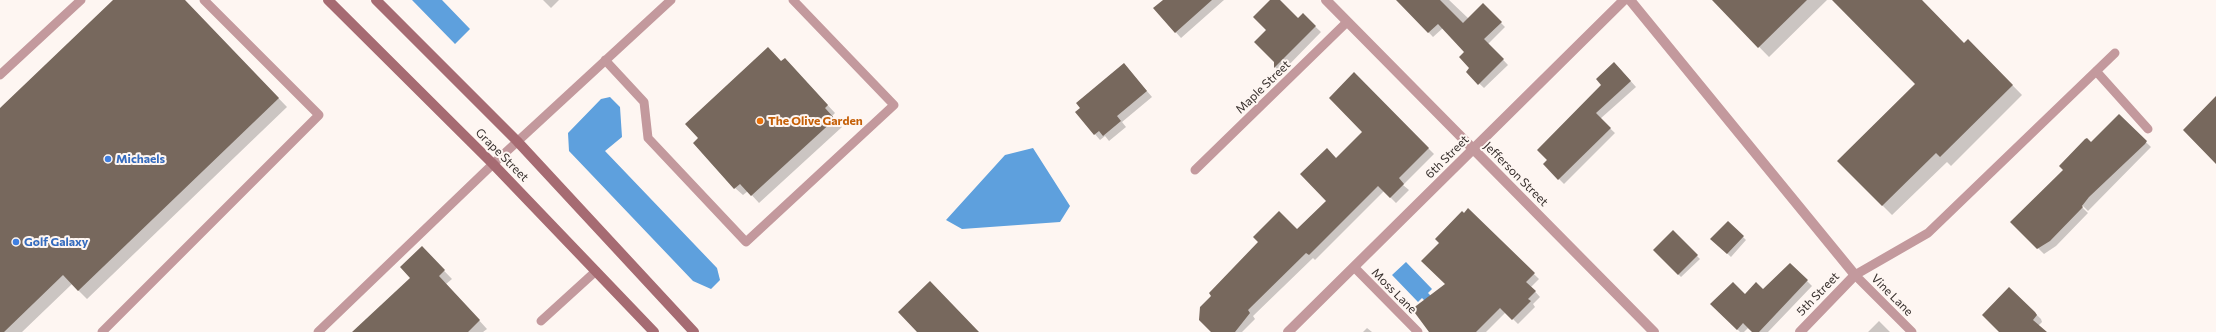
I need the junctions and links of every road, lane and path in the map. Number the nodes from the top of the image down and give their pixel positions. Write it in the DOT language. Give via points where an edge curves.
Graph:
graph roads {
  1 [pos="81,0"];
  2 [pos="204,0"];
  3 [pos="328,0"];
  4 [pos="376,0"];
  5 [pos="671,0"];
  6 [pos="792,0"];
  7 [pos="1326,0"];
  8 [pos="1624,0"];
  9 [pos="1630,0"];
  10 [pos="1347,22"];
  11 [pos="2115,52"];
  12 [pos="604,60"];
  13 [pos="2096,71"];
  14 [pos="0,75"];
  15 [pos="2148,129"];
  16 [pos="517,141"];
  17 [pos="1473,149"];
  18 [pos="493,164"];
  19 [pos="1195,170"];
  20 [pos="1354,267"];
  21 [pos="596,271"];
  22 [pos="1856,275"];
  23 [pos="541,321"];
  24 [pos="102,332"];
  25 [pos="318,332"];
  26 [pos="654,332"];
  27 [pos="694,332"];
  28 [pos="1288,332"];
  29 [pos="1418,332"];
  30 [pos="1654,332"];
  31 [pos="1800,332"];
  32 [pos="1912,332"];
  1 -- 14 [label="lane"];
  2 -- 24 [label="lane" via="319,115"];
  3 -- 18 [label="main road, Grape Street"];
  4 -- 16 [label="main road, Grape Street"];
  5 -- 12 [label="lane"];
  6 -- 12 [label="lane" via="894,105 746,242 648,138 644,102"];
  7 -- 10 [label="street, Jefferson Street"];
  8 -- 17 [label="street, 6th Street"];
  9 -- 22 [label="street"];
  10 -- 17 [label="street, Jefferson Street"];
  10 -- 19 [label="lane, Maple Street"];
  11 -- 13 [label="lane"];
  12 -- 16 [label="lane"];
  13 -- 15 [label="lane"];
  13 -- 22 [label="lane" via="1928,233"];
  16 -- 18 [label="lane"];
  16 -- 27 [label="main road, Grape Street"];
  17 -- 20 [label="street, 6th Street"];
  17 -- 30 [label="street, Jefferson Street"];
  18 -- 21 [label="main road, Grape Street"];
  18 -- 25 [label="lane"];
  20 -- 28 [label="street, 6th Street"];
  20 -- 29 [label="lane, Moss Lane"];
  21 -- 23 [label="lane"];
  21 -- 26 [label="main road, Grape Street"];
  22 -- 31 [label="street, 5th Street"];
  22 -- 32 [label="lane, Vine Lane"];
}
